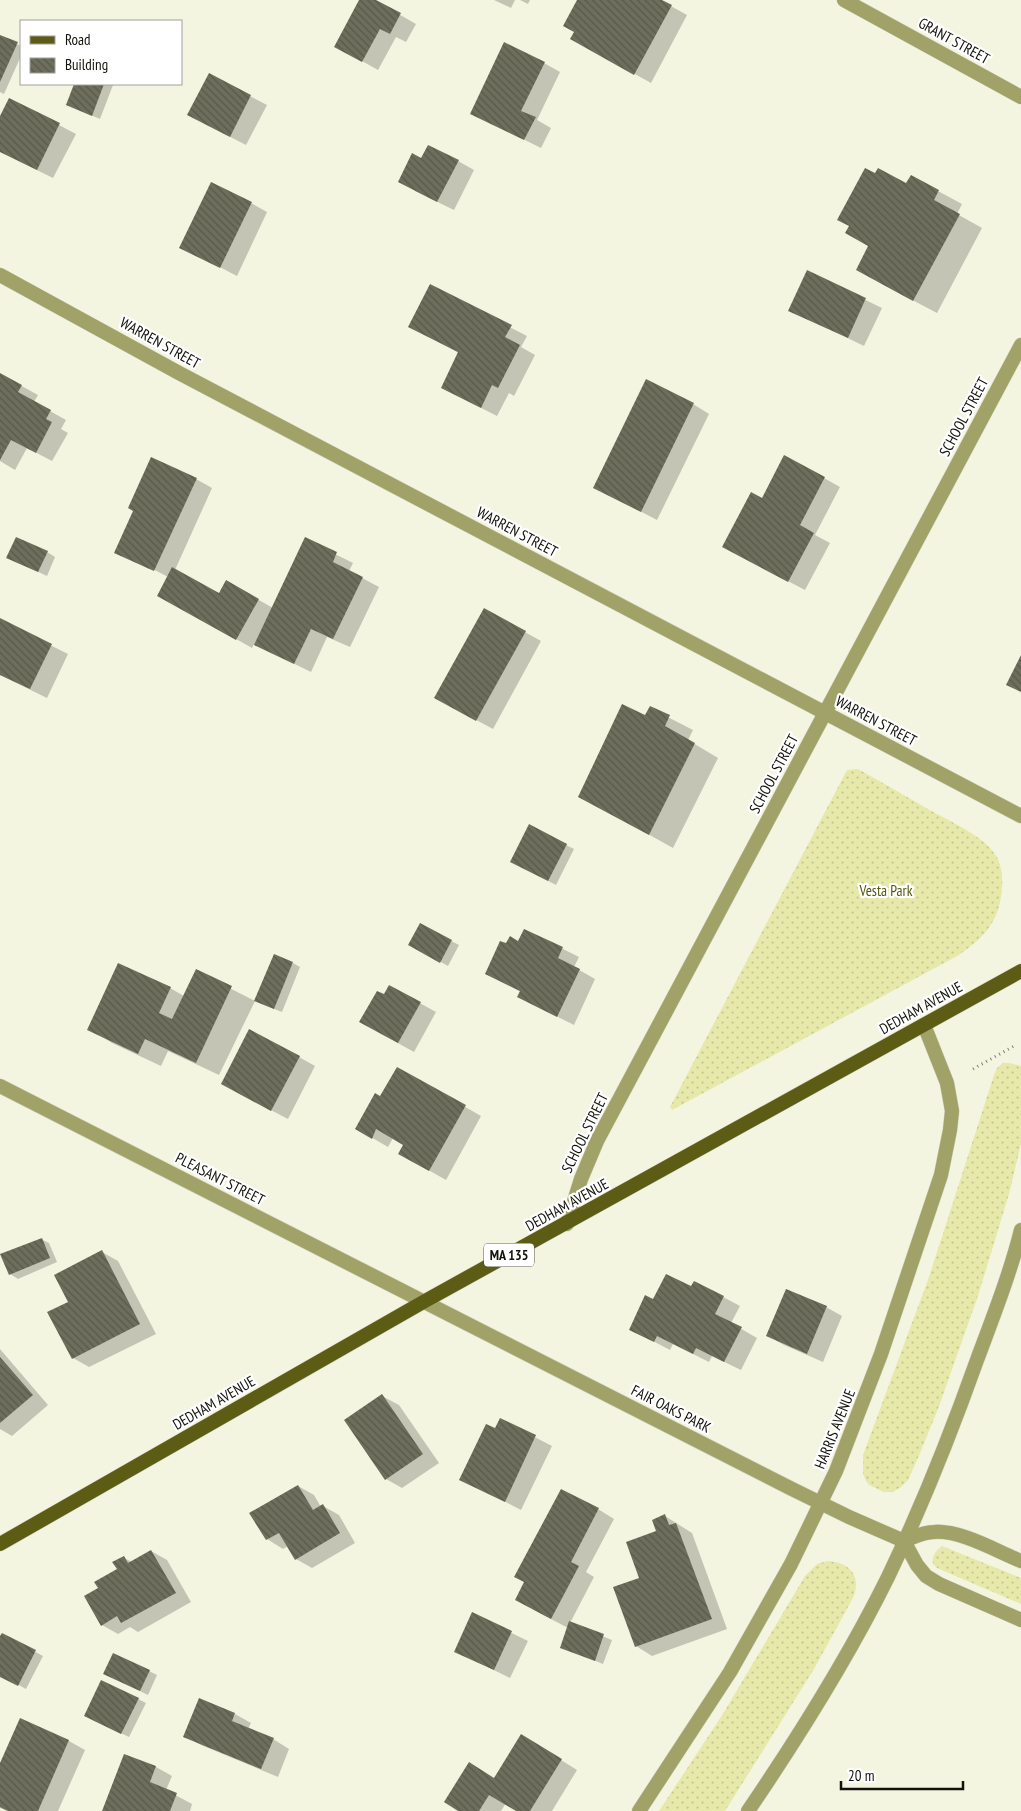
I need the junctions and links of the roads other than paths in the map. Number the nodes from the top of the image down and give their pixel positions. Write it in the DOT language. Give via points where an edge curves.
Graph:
graph roads {
  1 [pos="844,0"];
  2 [pos="1021,97"];
  3 [pos="0,275"];
  4 [pos="1021,345"];
  5 [pos="825,712"];
  6 [pos="1021,816"];
  7 [pos="1021,971"];
  8 [pos="924,1025"];
  9 [pos="0,1086"];
  10 [pos="567,1224"];
  11 [pos="1021,1230"];
  12 [pos="425,1301"];
  13 [pos="821,1503"];
  14 [pos="904,1541"];
  15 [pos="0,1544"];
  16 [pos="1021,1562"];
  17 [pos="1021,1620"];
  18 [pos="639,1811"];
  19 [pos="748,1811"];
  1 -- 2 [label="street, GRANT STREET"];
  3 -- 5 [label="street, WARREN STREET" via="179,373"];
  4 -- 5 [label="street, SCHOOL STREET"];
  5 -- 6 [label="street, WARREN STREET"];
  5 -- 10 [label="street, SCHOOL STREET" via="597,1141 580,1179"];
  7 -- 8 [label="main road, DEDHAM AVENUE / MA 135"];
  8 -- 10 [label="main road, DEDHAM AVENUE / MA 135"];
  8 -- 13 [label="street, HARRIS AVENUE" via="947,1083 952,1111 941,1175 863,1404"];
  9 -- 12 [label="street, PLEASANT STREET"];
  10 -- 12 [label="main road, DEDHAM AVENUE / MA 135"];
  11 -- 14 [label="street" via="970,1380 928,1490"];
  12 -- 13 [label="street, FAIR OAKS PARK"];
  12 -- 15 [label="main road, DEDHAM AVENUE / MA 135"];
  13 -- 14 [label="street, FAIR OAKS PARK"];
  13 -- 18 [label="street, HARRIS AVENUE" via="744,1649"];
  14 -- 16 [label="street" via="933,1532 946,1532"];
  14 -- 17 [label="street" via="926,1576"];
  14 -- 19 [label="street" via="853,1641"];
}
